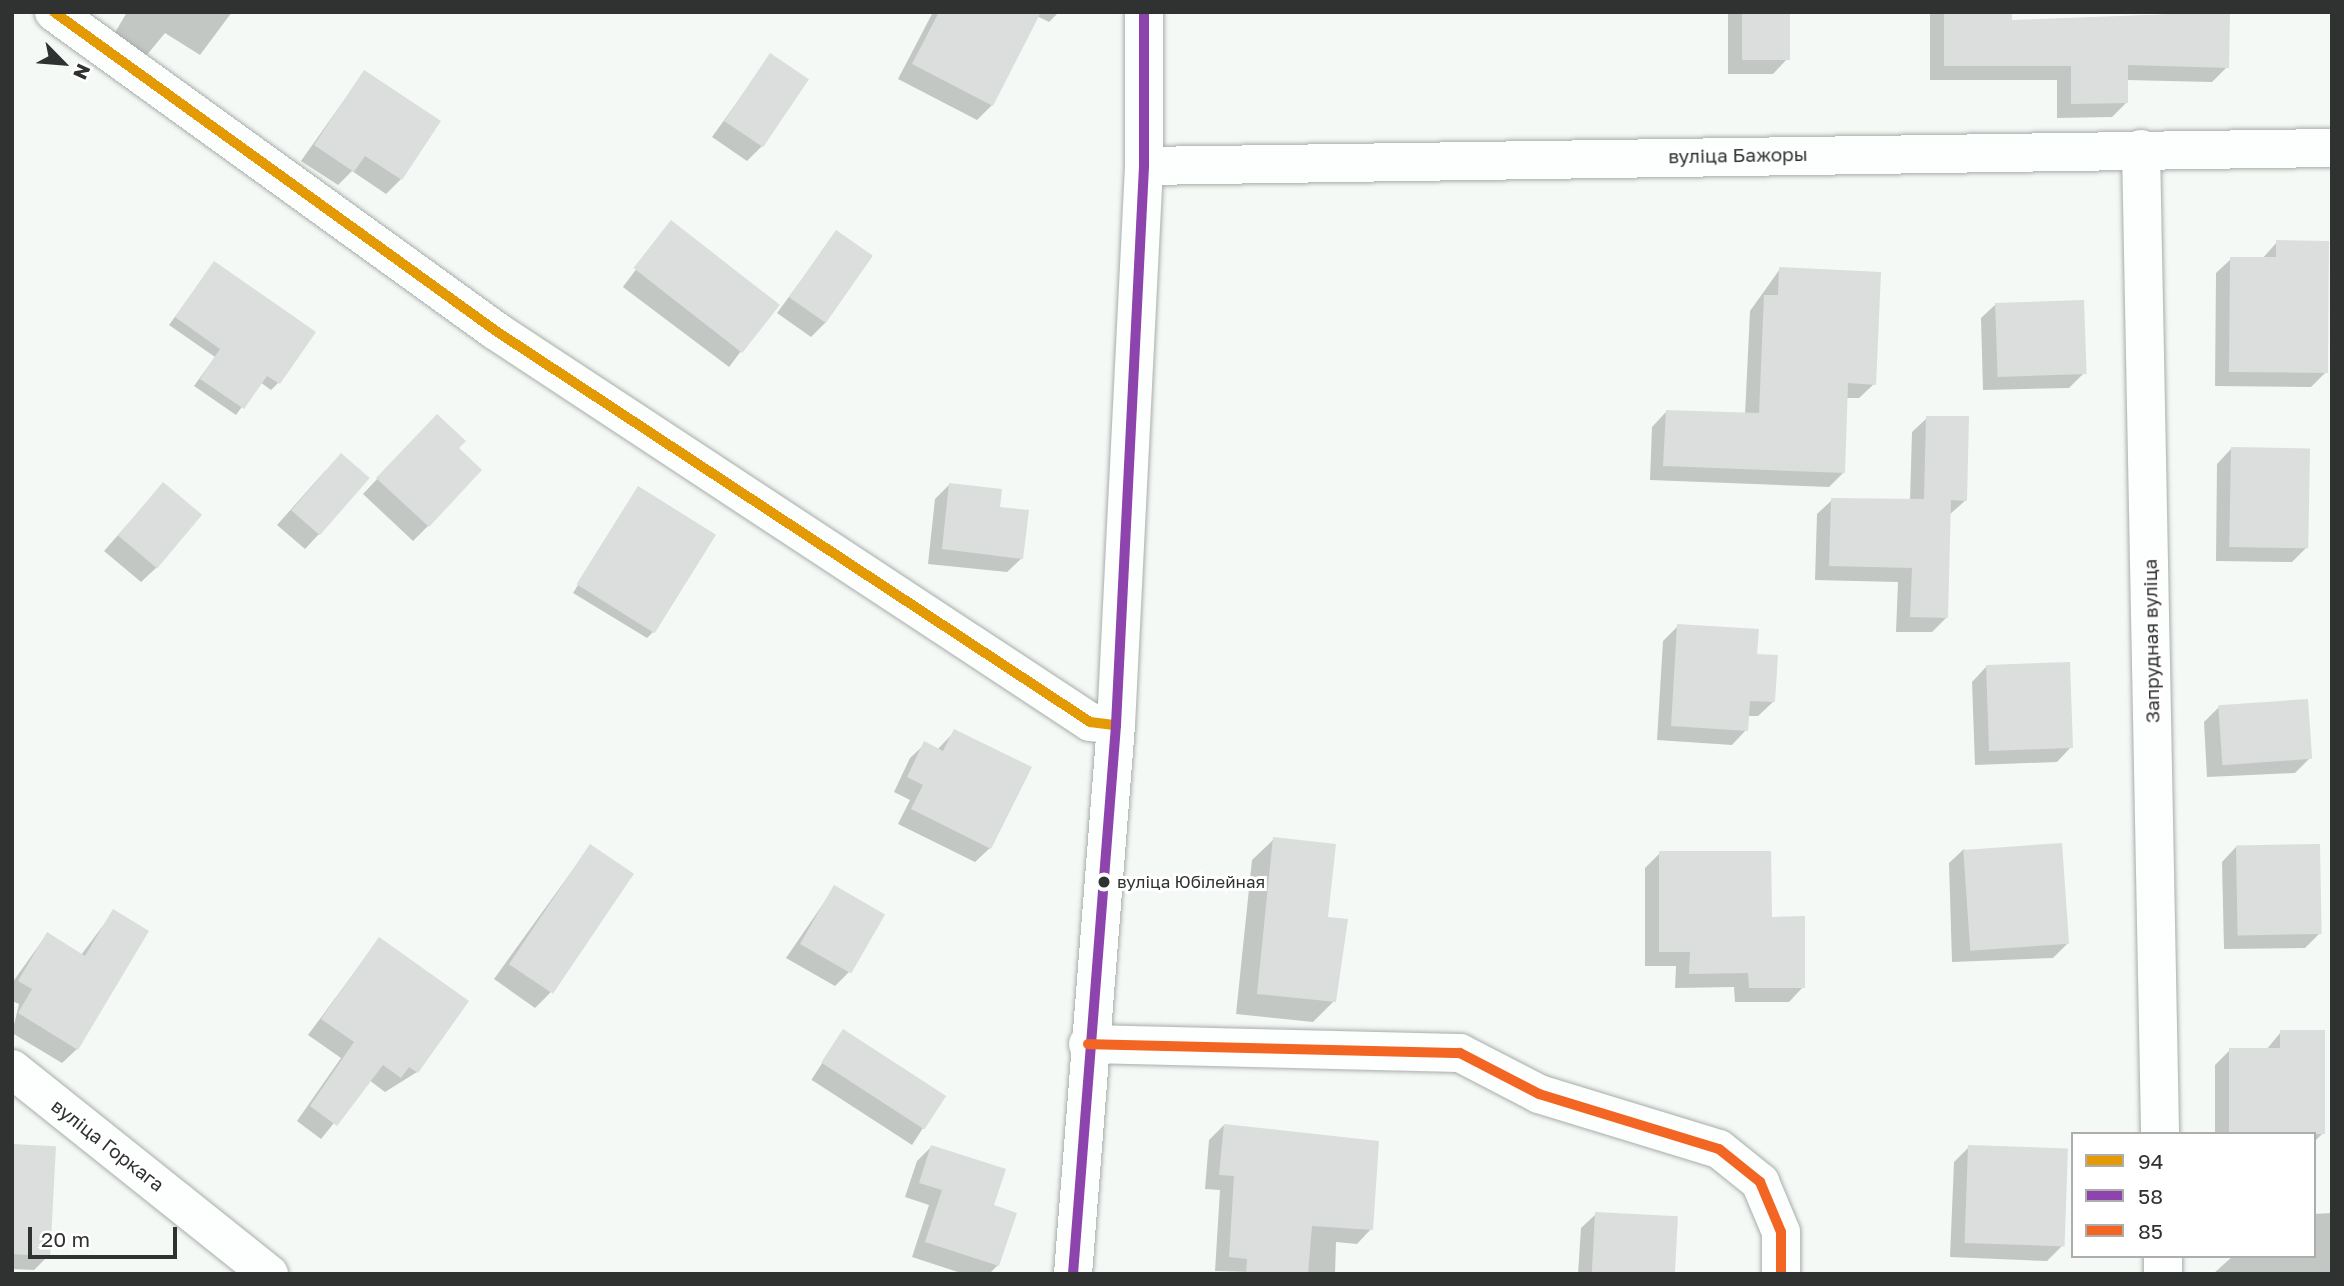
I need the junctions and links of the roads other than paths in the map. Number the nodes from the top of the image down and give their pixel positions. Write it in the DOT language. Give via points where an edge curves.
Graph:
graph roads {
  1 [pos="54,12"];
  2 [pos="1144,12"];
  3 [pos="2332,148"];
  4 [pos="2141,149"];
  5 [pos="1144,166"];
  6 [pos="1116,725"];
  7 [pos="1088,1044"];
  8 [pos="12,1069"];
  9 [pos="2160,1132"];
  10 [pos="269,1274"];
  11 [pos="1073,1274"];
  12 [pos="1781,1274"];
  1 -- 6 [label="street" via="496,331 1090,722"];
  2 -- 5 [label="street"];
  3 -- 4 [label="street, вуліца Бажоры"];
  4 -- 5 [label="street, вуліца Бажоры"];
  4 -- 9 [label="street, Запрудная вуліца"];
  5 -- 6 [label="street"];
  6 -- 7 [label="street"];
  7 -- 11 [label="street"];
  7 -- 12 [label="street" via="1460,1052 1539,1094 1719,1149 1760,1182 1781,1232"];
  8 -- 10 [label="street, вуліца Горкага"];
}
